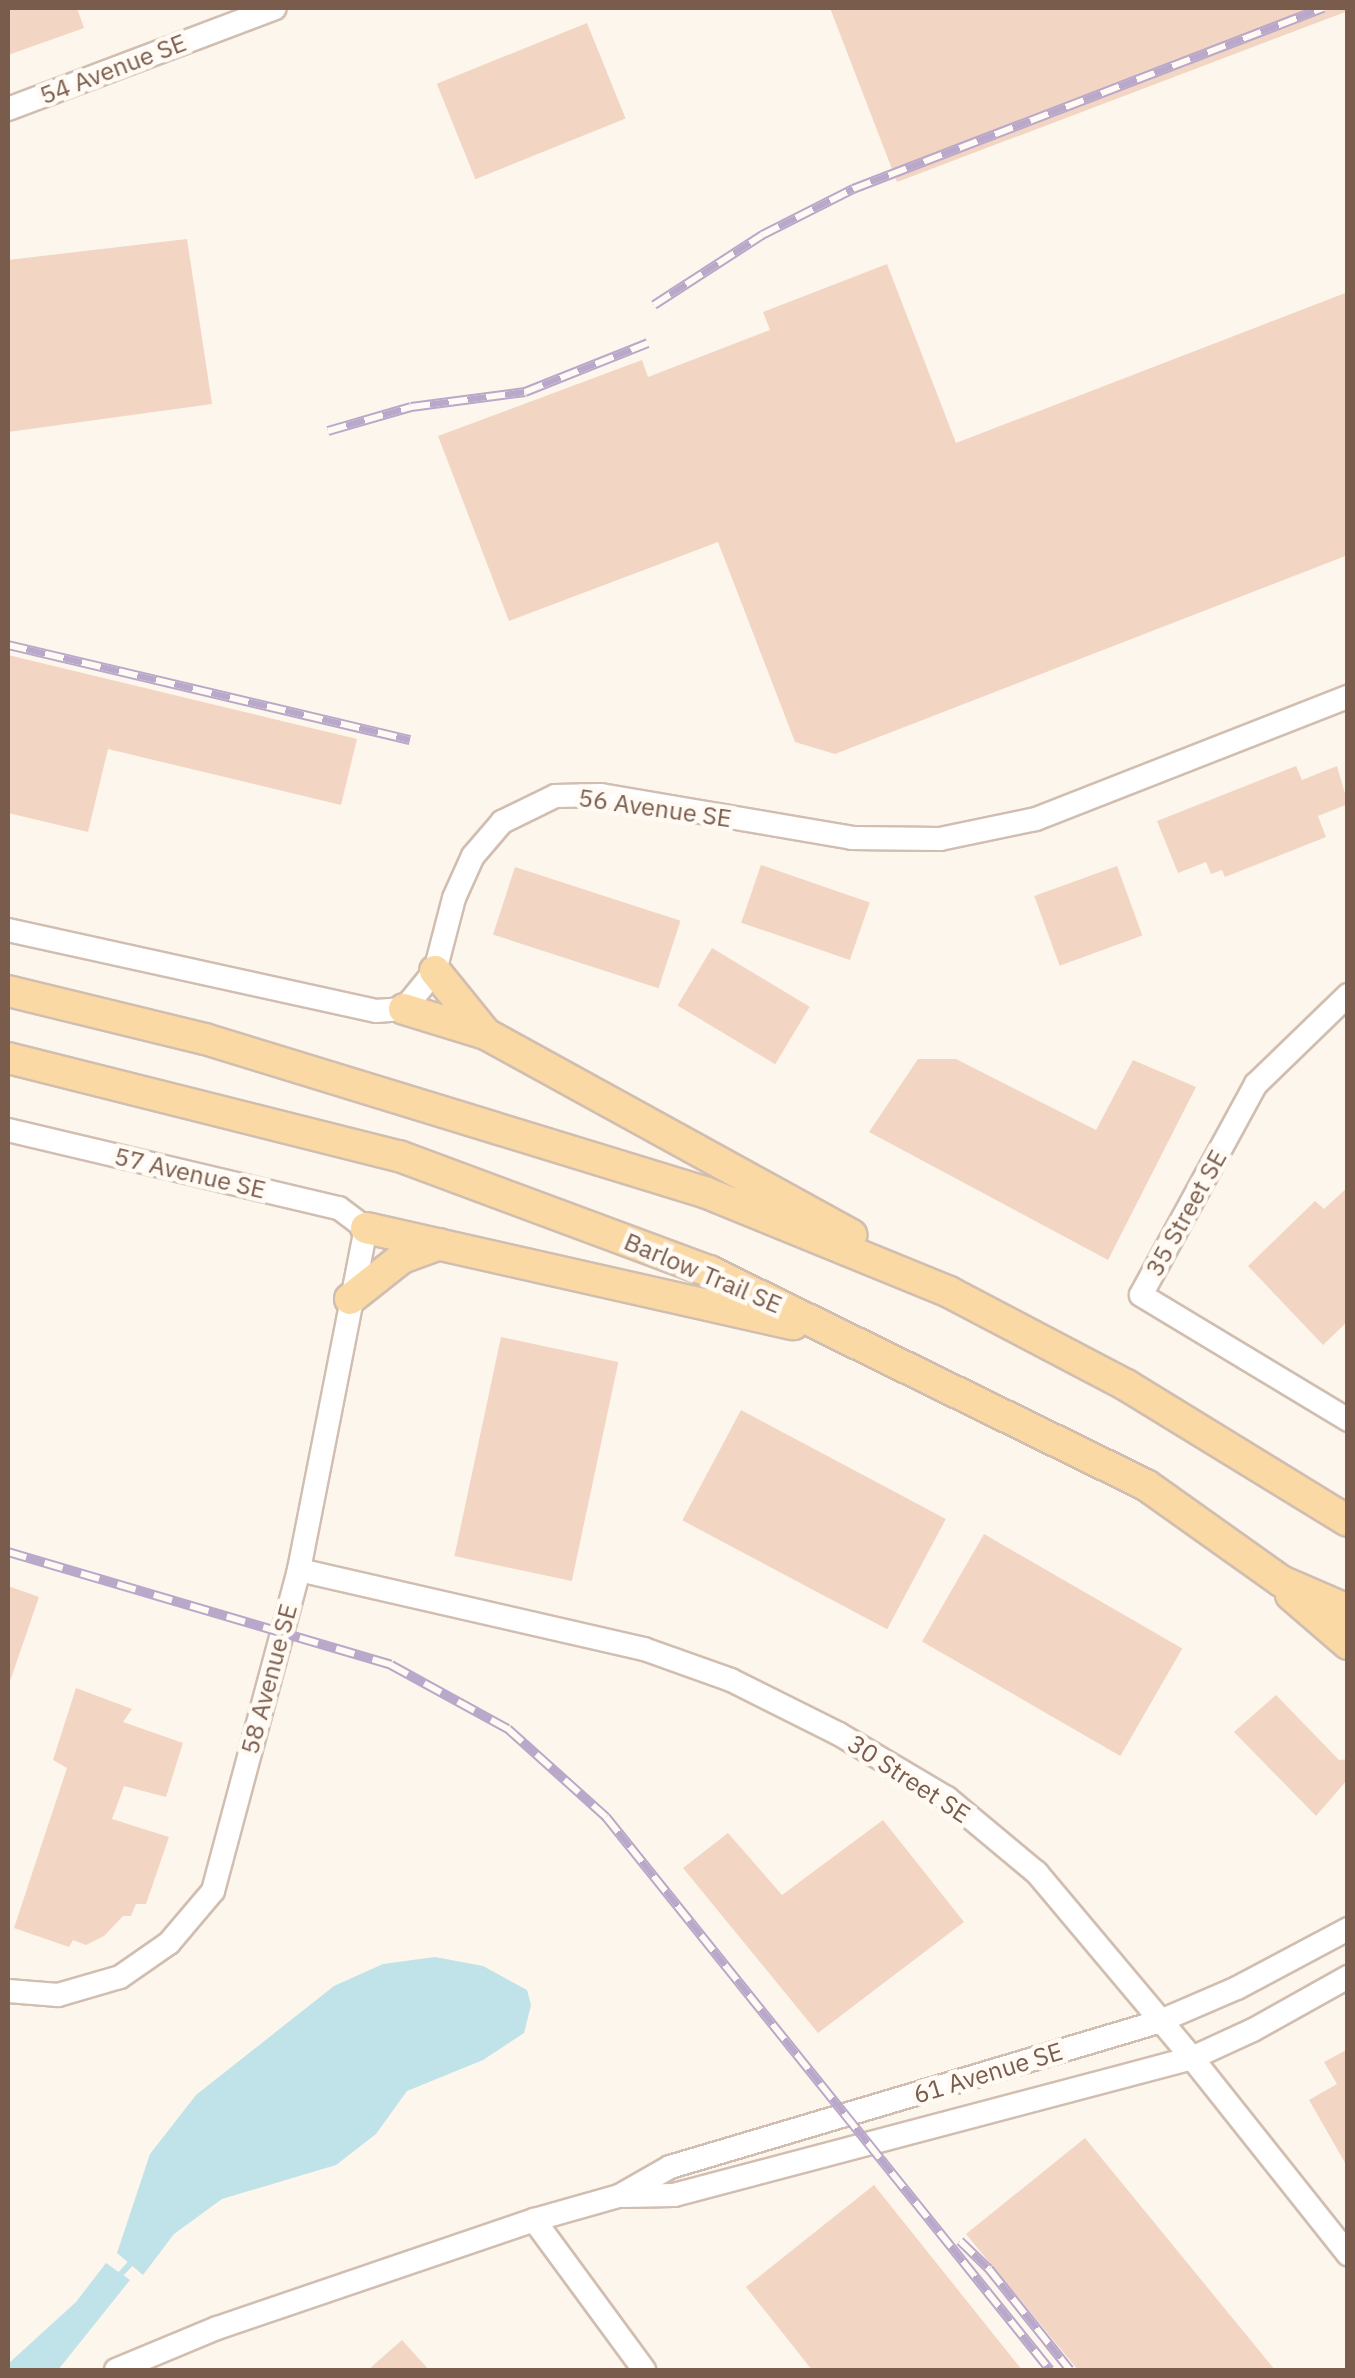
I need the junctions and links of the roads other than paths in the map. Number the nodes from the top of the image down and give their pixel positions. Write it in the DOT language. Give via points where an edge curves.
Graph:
graph roads {
  1 [pos="274,8"];
  2 [pos="8,109"];
  3 [pos="1348,698"];
  4 [pos="8,930"];
  5 [pos="435,972"];
  6 [pos="8,992"];
  7 [pos="1348,995"];
  8 [pos="404,1009"];
  9 [pos="486,1034"];
  10 [pos="8,1058"];
  11 [pos="8,1130"];
  12 [pos="366,1228"];
  13 [pos="440,1244"];
  14 [pos="949,1292"];
  15 [pos="350,1299"];
  16 [pos="845,1335"];
  17 [pos="1348,1420"];
  18 [pos="1348,1522"];
  19 [pos="299,1570"];
  20 [pos="1280,1581"];
  21 [pos="1348,1610"];
  22 [pos="1348,1644"];
  23 [pos="1348,1929"];
  24 [pos="1348,1977"];
  25 [pos="8,1991"];
  26 [pos="1158,2022"];
  27 [pos="1192,2058"];
  28 [pos="620,2196"];
  29 [pos="534,2220"];
  30 [pos="1348,2254"];
  31 [pos="116,2370"];
  32 [pos="644,2370"];
  1 -- 2 [label="street, 54 Avenue SE"];
  3 -- 5 [label="street, 56 Avenue SE" via="1036,818 940,838 852,838 600,795 555,796 502,822 473,856"];
  4 -- 8 [label="street" via="376,1011"];
  5 -- 8 [label="street, 56 Avenue SE"];
  5 -- 9 [label="main road"];
  6 -- 14 [label="main road" via="204,1039 707,1193"];
  7 -- 17 [label="street, 35 Street SE" via="1256,1084 1141,1295"];
  8 -- 9 [label="main road"];
  9 -- 14 [label="main road"];
  10 -- 16 [label="main road, Barlow Trail SE" via="399,1156 709,1271"];
  11 -- 12 [label="street, 57 Avenue SE" via="339,1208"];
  12 -- 13 [label="main road"];
  12 -- 15 [label="street, 58 Avenue SE"];
  13 -- 15 [label="main road" via="402,1258"];
  13 -- 16 [label="main road"];
  14 -- 18 [label="main road" via="1126,1384"];
  15 -- 19 [label="street, 58 Avenue SE"];
  16 -- 20 [label="main road, Barlow Trail SE" via="1146,1485"];
  19 -- 25 [label="street, 58 Avenue SE" via="213,1892 170,1944 120,1977 58,1995"];
  19 -- 26 [label="street, 30 Street SE" via="644,1649 731,1680 839,1734 946,1798 1037,1873"];
  20 -- 21 [label="main road, Barlow Trail SE"];
  20 -- 22 [label="main road"];
  23 -- 26 [label="street, 61 Avenue SE"];
  24 -- 27 [label="street, 61 Avenue SE"];
  26 -- 27 [label="street, 30 Street SE"];
  26 -- 28 [label="street, 61 Avenue SE" via="670,2167"];
  27 -- 28 [label="street, 61 Avenue SE" via="674,2196"];
  27 -- 30 [label="street, 30 Street SE"];
  28 -- 29 [label="street, 61 Avenue SE"];
  29 -- 31 [label="street, 61 Avenue SE" via="217,2328"];
  29 -- 32 [label="street"];
}
